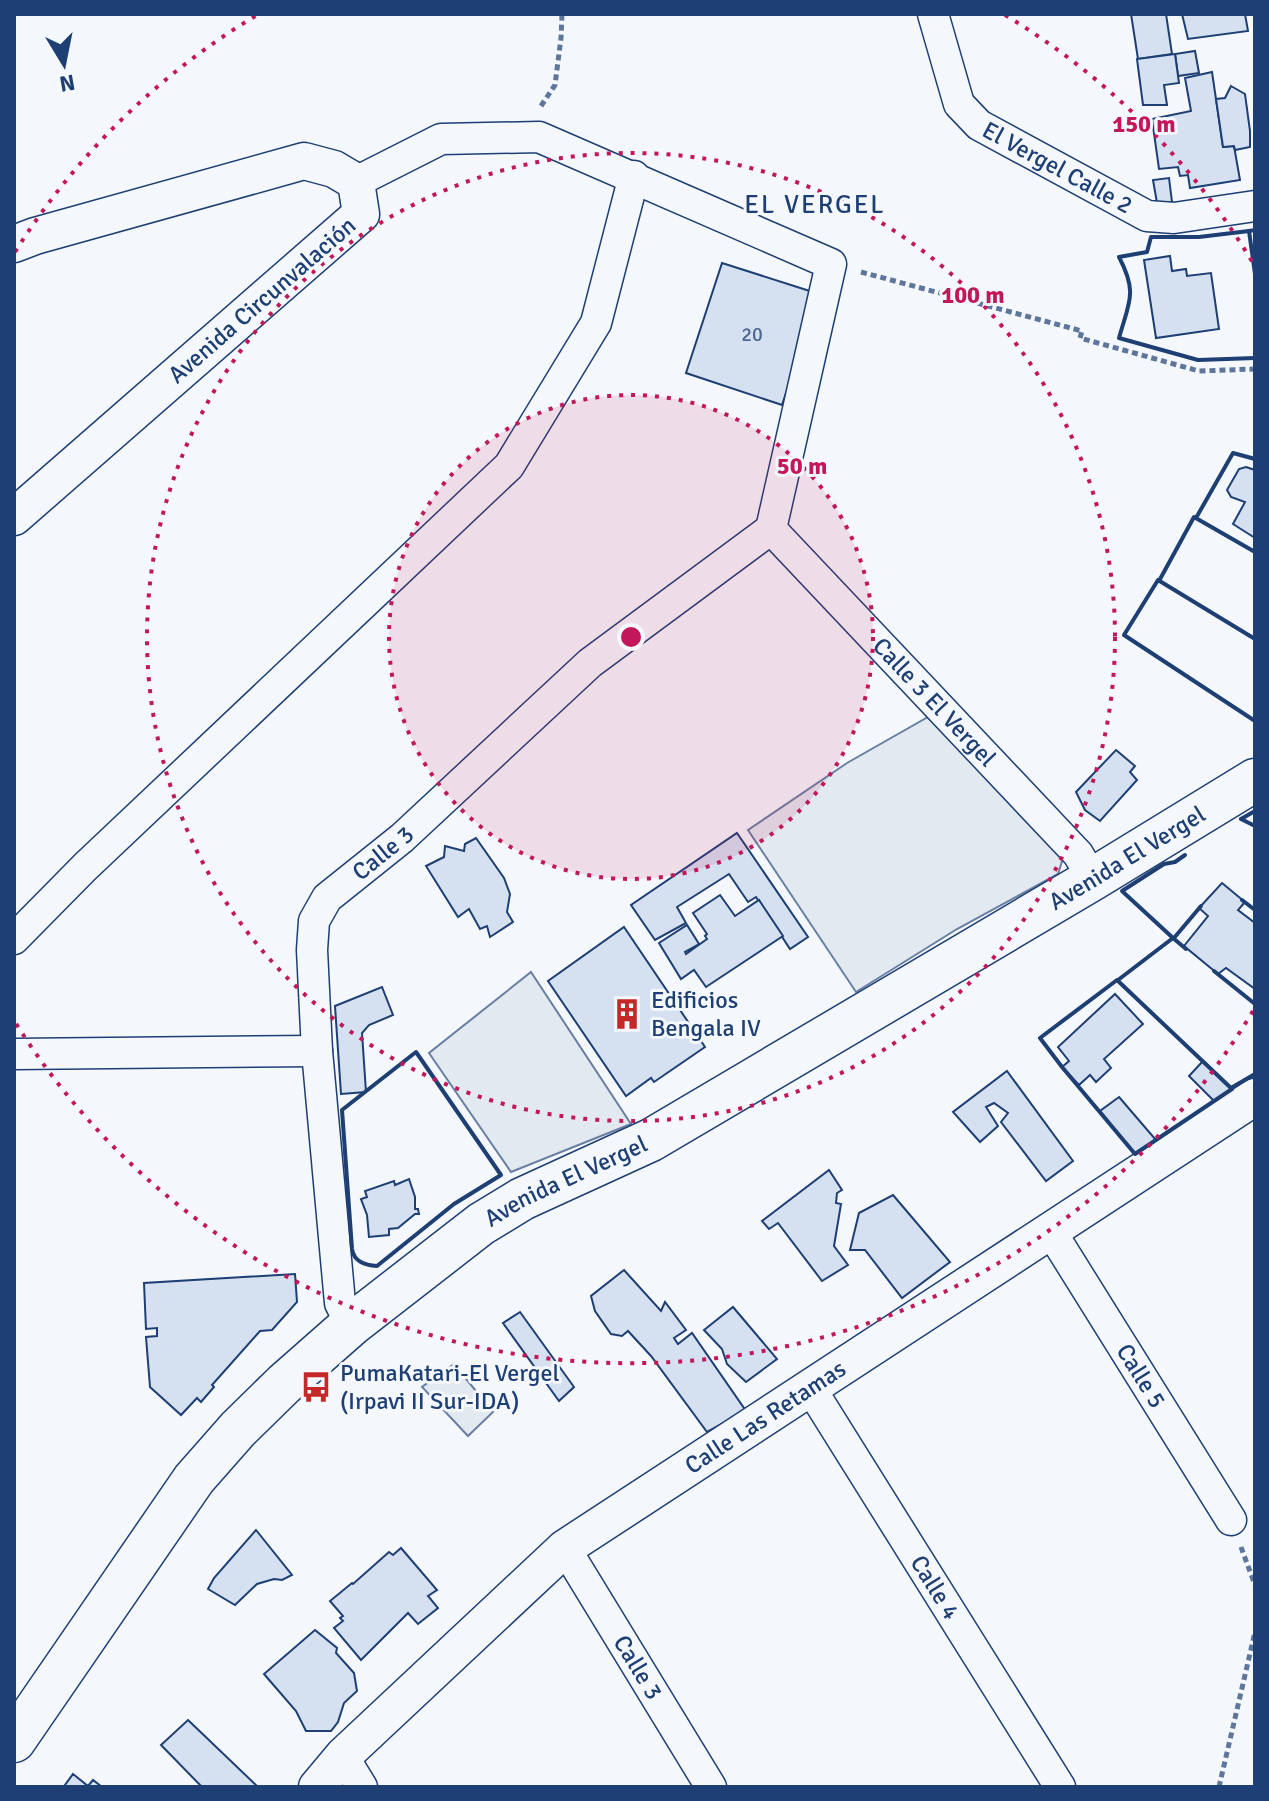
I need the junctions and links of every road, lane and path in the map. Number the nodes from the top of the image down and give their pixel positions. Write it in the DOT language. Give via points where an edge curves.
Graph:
graph roads {
  1 [pos="562,14"];
  2 [pos="933,14"];
  3 [pos="520,137"];
  4 [pos="634,176"];
  5 [pos="356,182"];
  6 [pos="1255,206"];
  7 [pos="14,244"];
  8 [pos="831,264"];
  9 [pos="1255,369"];
  10 [pos="14,517"];
  11 [pos="771,529"];
  12 [pos="1255,780"];
  13 [pos="1093,879"];
  14 [pos="14,939"];
  15 [pos="317,1051"];
  16 [pos="14,1054"];
  17 [pos="1255,1097"];
  18 [pos="1050,1230"];
  19 [pos="351,1325"];
  20 [pos="811,1389"];
  21 [pos="1231,1520"];
  22 [pos="565,1548"];
  23 [pos="1255,1585"];
  24 [pos="1255,1632"];
  25 [pos="16,1733"];
  26 [pos="343,1756"];
  27 [pos="317,1787"];
  28 [pos="362,1787"];
  29 [pos="711,1787"];
  30 [pos="1060,1787"];
  31 [pos="1219,1787"];
  1 -- 3 [label="path" via="555,85"];
  2 -- 6 [label="street, El Vergel Calle 2" via="959,104 979,125 1147,216 1174,218"];
  3 -- 4 [label="street" via="539,137"];
  3 -- 5 [label="street" via="441,139"];
  4 -- 8 [label="street"];
  4 -- 14 [label="street" via="596,323 509,466"];
  5 -- 7 [label="street, Avenida Circunvalación" via="304,161"];
  5 -- 10 [label="street, Avenida Circunvalación" via="361,214"];
  8 -- 9 [label="path" via="1082,331 1080,338 1199,371"];
  8 -- 11 [label="street"];
  11 -- 13 [label="street, Calle 3 El Vergel" via="1078,854"];
  11 -- 15 [label="street, Calle 3" via="590,663 402,838 327,898 314,921 312,950"];
  12 -- 13 [label="main road, Avenida El Vergel"];
  13 -- 19 [label="main road, Avenida El Vergel" via="651,1140 522,1199 481,1224"];
  15 -- 16 [label="street"];
  15 -- 19 [label="street, Calle 3" via="340,1303"];
  17 -- 18 [label="street, Calle Las Retamas"];
  18 -- 20 [label="street, Calle Las Retamas"];
  18 -- 21 [label="street, Calle 5"];
  19 -- 25 [label="main road, Avenida El Vergel" via="247,1420 194,1479"];
  20 -- 22 [label="street, Calle Las Retamas"];
  20 -- 30 [label="street, Calle 4"];
  21 -- 23 [label="path"];
  22 -- 26 [label="street, Calle Las Retamas"];
  22 -- 29 [label="street, Calle 3"];
  24 -- 31 [label="path"];
  26 -- 27 [label="street, Calle Las Retamas"];
  26 -- 28 [label="street"];
}
